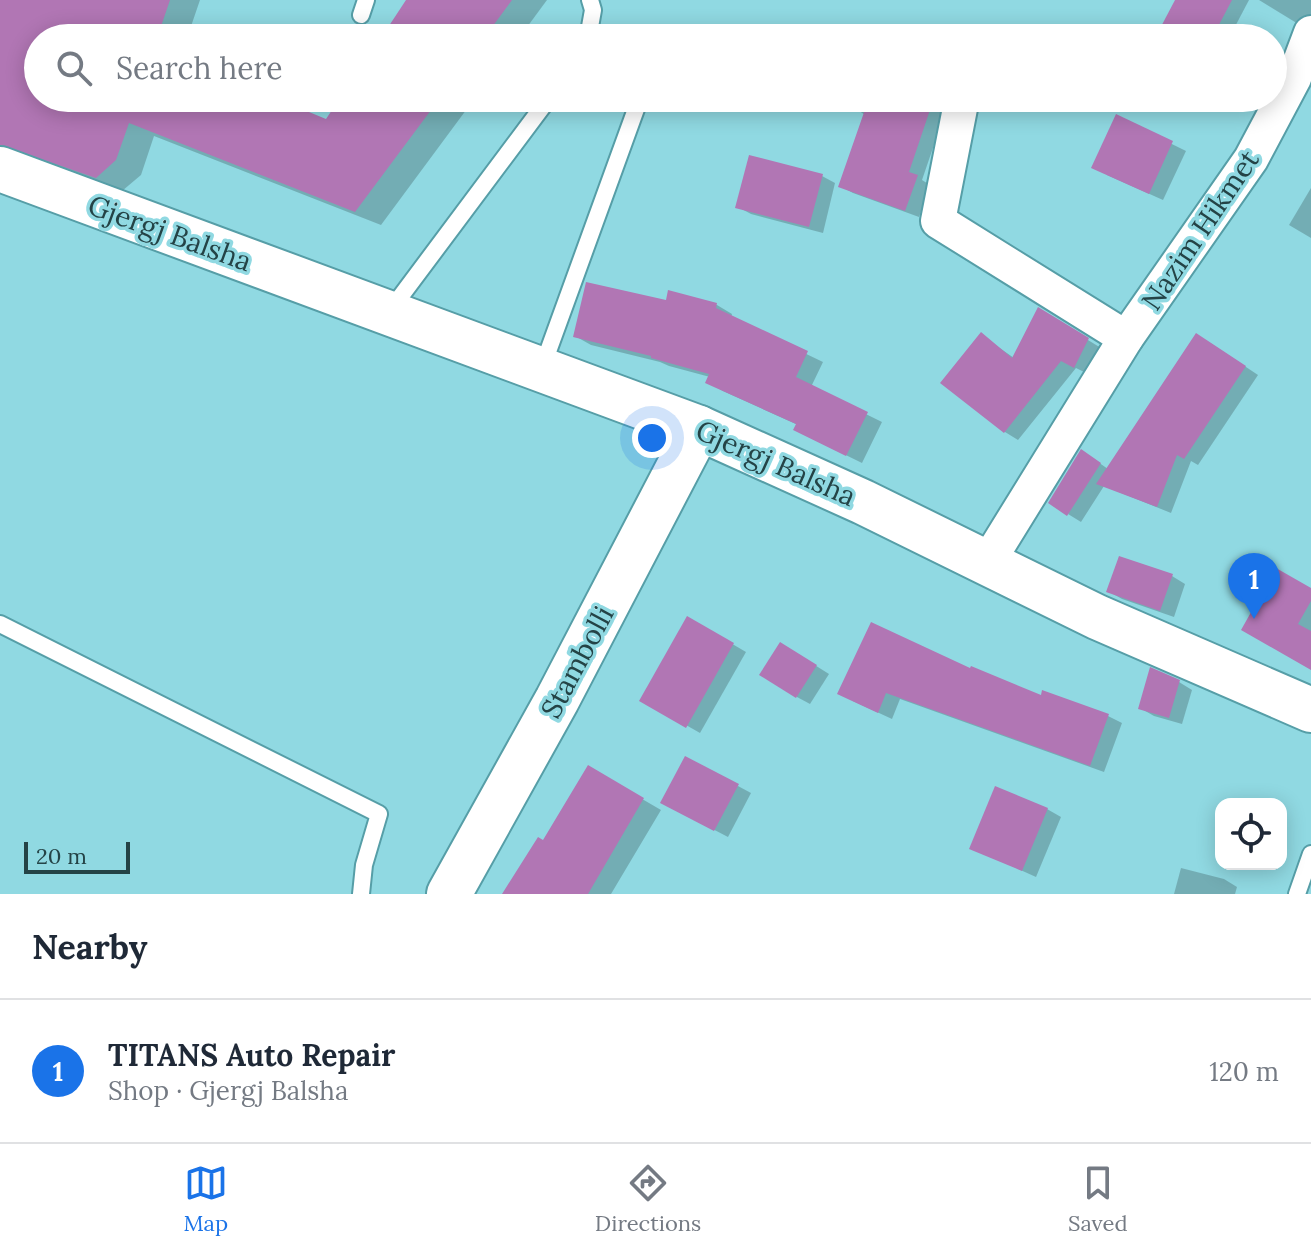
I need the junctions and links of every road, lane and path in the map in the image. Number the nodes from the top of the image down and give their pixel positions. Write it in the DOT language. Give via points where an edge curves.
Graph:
graph roads {
  1 [pos="590,0"];
  2 [pos="590,24"];
  3 [pos="1311,33"];
  4 [pos="1287,91"];
  5 [pos="539,112"];
  6 [pos="635,112"];
  7 [pos="959,112"];
  8 [pos="1276,112"];
  9 [pos="0,169"];
  10 [pos="388,313"];
  11 [pos="1126,338"];
  12 [pos="541,370"];
  13 [pos="699,428"];
  14 [pos="987,563"];
  15 [pos="0,624"];
  16 [pos="1311,710"];
  17 [pos="1311,854"];
  18 [pos="361,894"];
  19 [pos="449,894"];
  20 [pos="1297,894"];
  1 -- 2 [label="lane"];
  3 -- 4 [label="street, Nazim Hikmet"];
  5 -- 10 [label="lane"];
  6 -- 12 [label="lane"];
  7 -- 11 [label="street, Nazim Hikmet" via="938,221"];
  8 -- 11 [label="street, Nazim Hikmet" via="1251,159"];
  9 -- 10 [label="street, Gjergj Balsha"];
  10 -- 12 [label="street, Gjergj Balsha"];
  11 -- 14 [label="street, Nazim Hikmet"];
  12 -- 13 [label="street, Gjergj Balsha"];
  13 -- 14 [label="street, Gjergj Balsha"];
  13 -- 19 [label="street, Stambolli"];
  14 -- 16 [label="street, Gjergj Balsha"];
  15 -- 18 [label="lane" via="379,814"];
  17 -- 20 [label="lane"];
}
